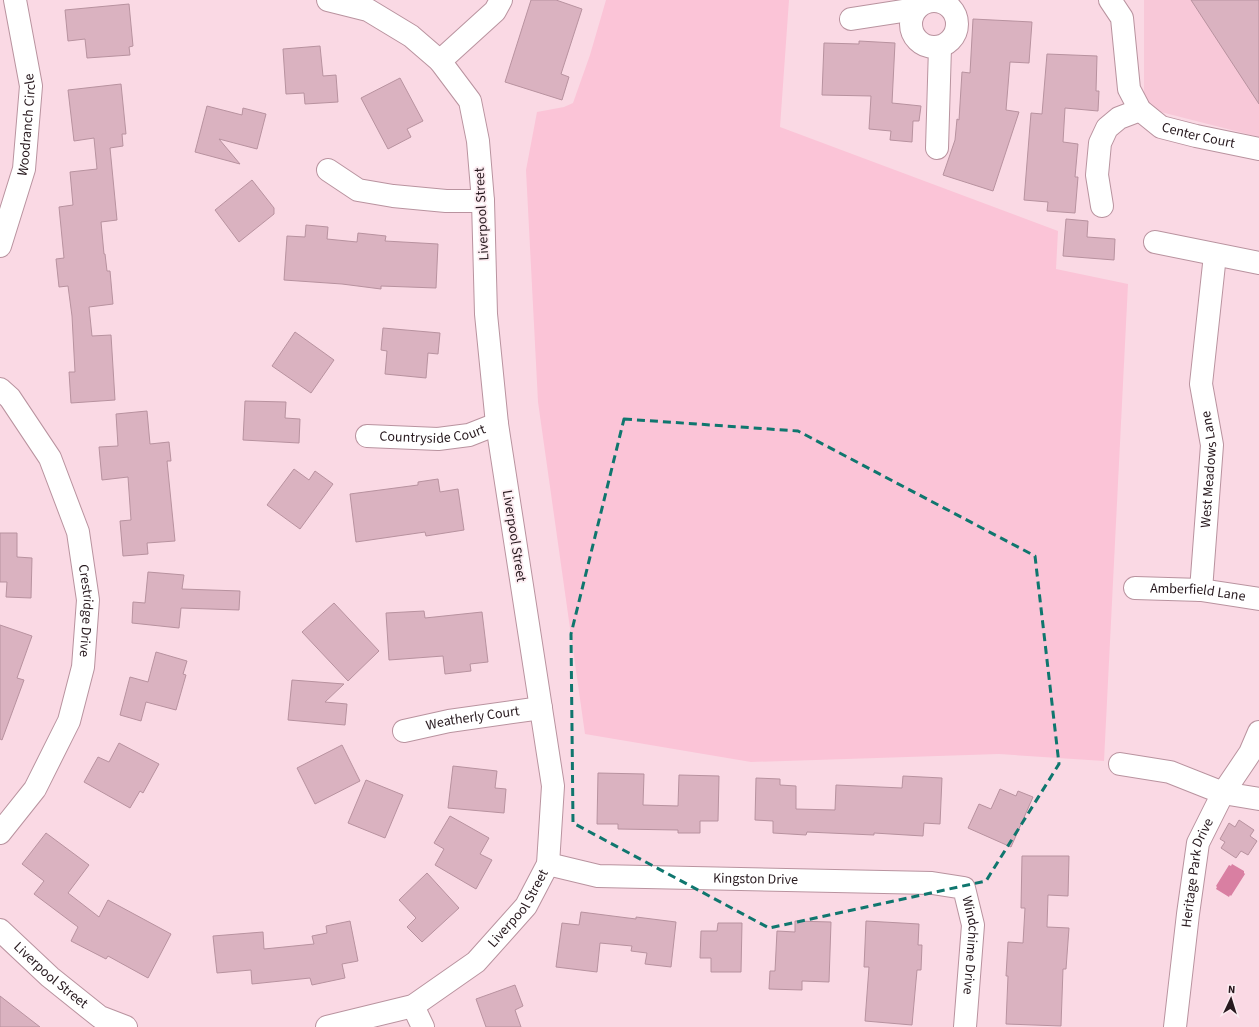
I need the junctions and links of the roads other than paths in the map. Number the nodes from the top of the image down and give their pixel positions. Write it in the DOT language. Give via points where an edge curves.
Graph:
graph roads {
  1 [pos="15,0"];
  2 [pos="328,0"];
  3 [pos="501,0"];
  4 [pos="1110,0"];
  5 [pos="958,4"];
  6 [pos="916,9"];
  7 [pos="851,19"];
  8 [pos="940,47"];
  9 [pos="440,61"];
  10 [pos="1140,110"];
  11 [pos="937,148"];
  12 [pos="1259,149"];
  13 [pos="328,170"];
  14 [pos="483,201"];
  15 [pos="1102,206"];
  16 [pos="1155,242"];
  17 [pos="0,246"];
  18 [pos="1214,255"];
  19 [pos="1259,264"];
  20 [pos="0,389"];
  21 [pos="497,424"];
  22 [pos="367,436"];
  23 [pos="1135,588"];
  24 [pos="1201,590"];
  25 [pos="1259,599"];
  26 [pos="541,708"];
  27 [pos="404,731"];
  28 [pos="1259,732"];
  29 [pos="1120,764"];
  30 [pos="1223,793"];
  31 [pos="1259,799"];
  32 [pos="0,833"];
  33 [pos="548,864"];
  34 [pos="964,888"];
  35 [pos="0,930"];
  36 [pos="413,1006"];
  37 [pos="126,1027"];
  38 [pos="328,1027"];
  39 [pos="423,1027"];
  40 [pos="965,1027"];
  41 [pos="1176,1027"];
  1 -- 17 [label="street, Woodranch Circle" via="31,86 24,169"];
  2 -- 9 [label="street, Liverpool Street" via="368,10 411,36"];
  3 -- 9 [label="street" via="495,11"];
  4 -- 10 [label="street, Center Court" via="1122,18 1129,89"];
  5 -- 6 [label="street" via="934,0"];
  5 -- 8 [label="street" via="958,26 955,35 949,43"];
  6 -- 7 [label="street"];
  6 -- 8 [label="street" via="911,18 914,37 930,48"];
  8 -- 11 [label="street"];
  9 -- 14 [label="street, Liverpool Street" via="470,101 478,141"];
  10 -- 12 [label="street, Center Court" via="1161,127"];
  10 -- 15 [label="street" via="1119,118 1107,128 1100,143 1097,175"];
  13 -- 14 [label="street" via="358,190 446,201"];
  14 -- 21 [label="street, Liverpool Street" via="486,314"];
  16 -- 18 [label="street"];
  18 -- 19 [label="street"];
  18 -- 24 [label="street, West Meadows Lane" via="1201,384 1212,445"];
  20 -- 32 [label="street, Crestridge Drive" via="10,398 50,458 78,532 88,600 83,667 70,721 35,789"];
  21 -- 22 [label="street, Countryside Court" via="469,434 438,439"];
  21 -- 26 [label="street, Liverpool Street"];
  23 -- 24 [label="street, Amberfield Lane"];
  24 -- 25 [label="street, Amberfield Lane"];
  26 -- 27 [label="street, Weatherly Court" via="449,721"];
  26 -- 33 [label="street, Liverpool Street" via="553,786"];
  28 -- 30 [label="street, Heritage Park Drive" via="1250,753"];
  29 -- 30 [label="street" via="1170,772"];
  30 -- 31 [label="street"];
  30 -- 41 [label="street, Heritage Park Drive" via="1198,843"];
  33 -- 34 [label="street, Kingston Drive" via="598,876 932,883"];
  33 -- 36 [label="street, Liverpool Street" via="526,906 476,962"];
  34 -- 40 [label="street, Windchime Drive" via="973,925"];
  35 -- 37 [label="street, Liverpool Street" via="50,977 100,1017"];
  36 -- 38 [label="street, Liverpool Street"];
  36 -- 39 [label="street"];
}
